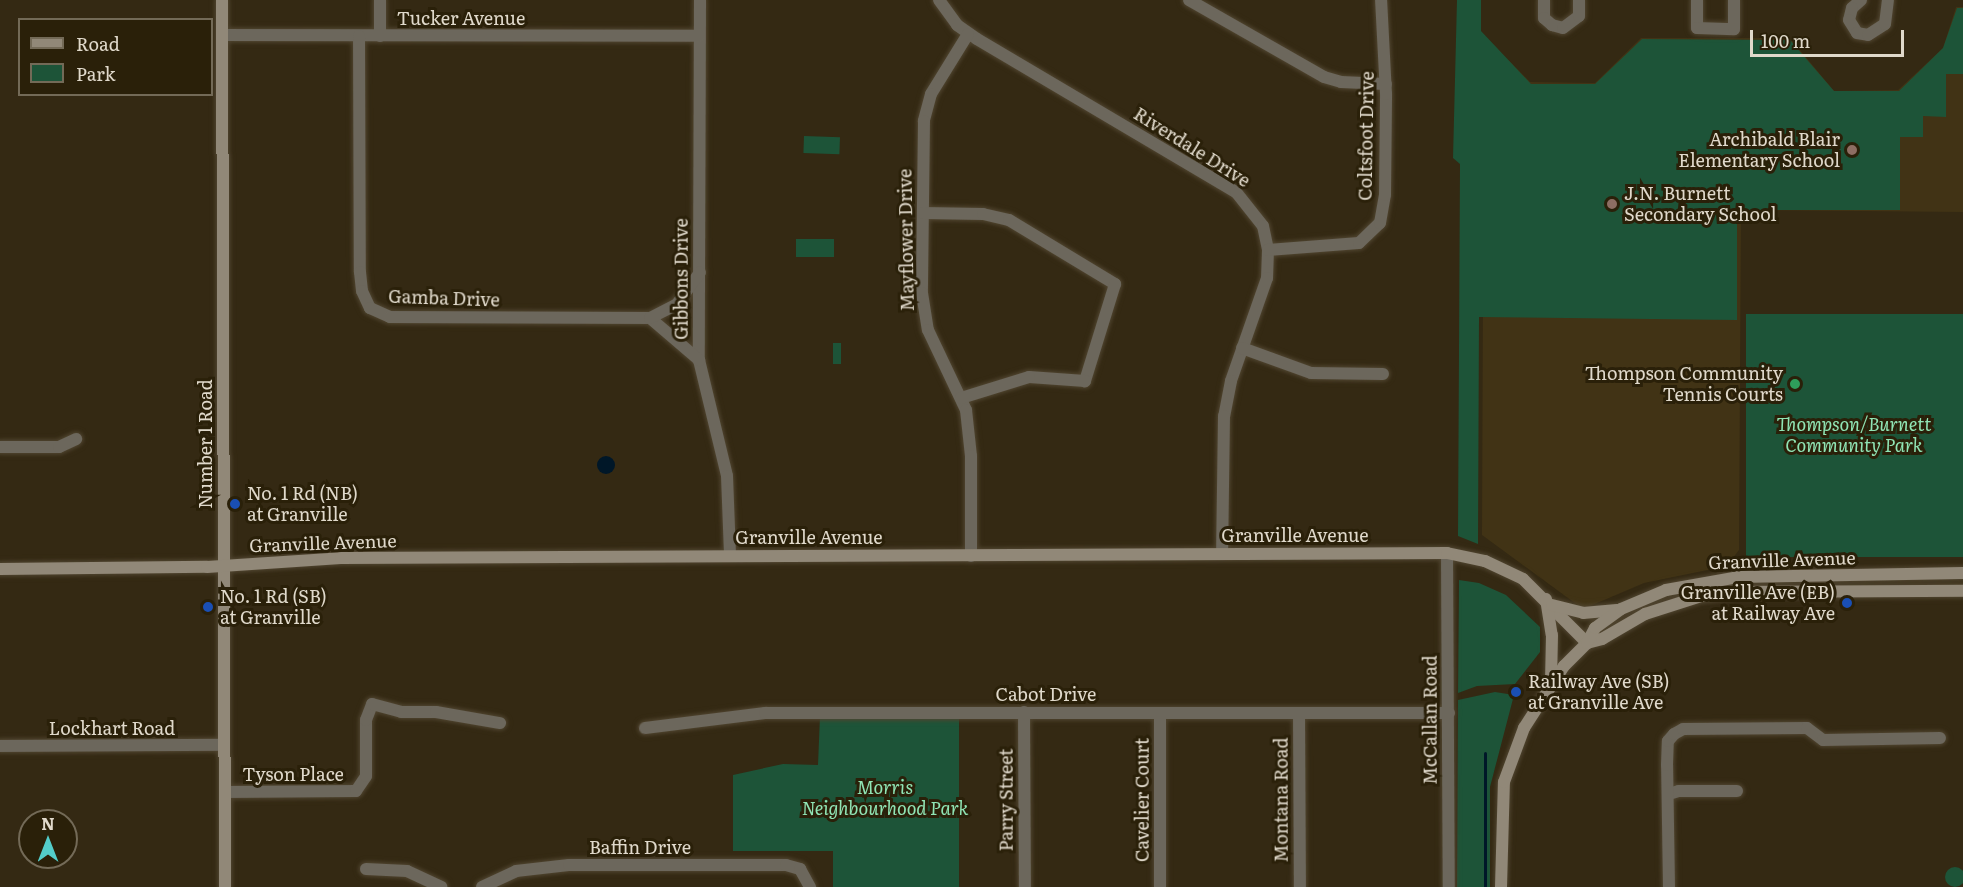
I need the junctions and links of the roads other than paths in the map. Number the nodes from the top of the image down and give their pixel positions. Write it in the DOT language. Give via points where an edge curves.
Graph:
graph roads {
  1 [pos="222,0"];
  2 [pos="380,0"];
  3 [pos="700,0"];
  4 [pos="939,0"];
  5 [pos="1189,0"];
  6 [pos="1381,0"];
  7 [pos="1544,0"];
  8 [pos="1579,0"];
  9 [pos="1697,0"];
  10 [pos="1734,0"];
  11 [pos="1861,0"];
  12 [pos="1888,0"];
  13 [pos="968,34"];
  14 [pos="222,35"];
  15 [pos="359,36"];
  16 [pos="380,36"];
  17 [pos="699,36"];
  18 [pos="1386,84"];
  19 [pos="922,213"];
  20 [pos="1269,250"];
  21 [pos="700,270"];
  22 [pos="650,318"];
  23 [pos="1242,348"];
  24 [pos="699,360"];
  25 [pos="1383,374"];
  26 [pos="962,398"];
  27 [pos="76,439"];
  28 [pos="0,447"];
  29 [pos="1447,553"];
  30 [pos="1222,554"];
  31 [pos="730,555"];
  32 [pos="971,556"];
  33 [pos="223,566"];
  34 [pos="0,570"];
  35 [pos="1963,573"];
  36 [pos="1963,591"];
  37 [pos="1549,602"];
  38 [pos="1621,609"];
  39 [pos="1587,643"];
  40 [pos="1551,683"];
  41 [pos="1024,712"];
  42 [pos="1299,712"];
  43 [pos="1160,713"];
  44 [pos="1449,713"];
  45 [pos="500,723"];
  46 [pos="645,728"];
  47 [pos="1940,738"];
  48 [pos="224,745"];
  49 [pos="0,746"];
  50 [pos="1737,791"];
  51 [pos="225,792"];
  52 [pos="1669,794"];
  53 [pos="366,869"];
  54 [pos="225,887"];
  55 [pos="442,887"];
  56 [pos="482,887"];
  57 [pos="810,887"];
  58 [pos="1024,887"];
  59 [pos="1160,887"];
  60 [pos="1300,887"];
  61 [pos="1449,887"];
  62 [pos="1502,887"];
  63 [pos="1669,887"];
  1 -- 14 [label="main road, Number 1 Road"];
  2 -- 16 [label="street"];
  3 -- 17 [label="street, Gibbons Drive"];
  4 -- 13 [label="street, Riverdale Drive"];
  5 -- 18 [label="street" via="1324,77 1341,82"];
  6 -- 18 [label="street, Coltsfoot Drive"];
  7 -- 8 [label="street" via="1545,18 1563,28 1580,16"];
  9 -- 10 [label="street" via="1697,28 1734,29"];
  11 -- 12 [label="street" via="1852,8 1849,20 1857,33 1869,35 1885,24"];
  13 -- 19 [label="street, Mayflower Drive" via="927,109 922,134"];
  13 -- 20 [label="street, Riverdale Drive" via="1236,192 1263,226"];
  14 -- 15 [label="street, Tucker Avenue"];
  14 -- 33 [label="main road, Number 1 Road"];
  15 -- 16 [label="street, Tucker Avenue"];
  15 -- 22 [label="street, Gamba Drive" via="360,272 362,291 370,308 390,316"];
  16 -- 17 [label="street, Tucker Avenue"];
  17 -- 21 [label="street, Gibbons Drive"];
  18 -- 20 [label="street, Coltsfoot Drive" via="1385,195 1375,231 1353,245"];
  19 -- 26 [label="street, Mayflower Drive" via="923,311 933,342"];
  19 -- 26 [label="street" via="983,214 1009,220 1116,284 1085,381 1029,376"];
  20 -- 23 [label="street, Riverdale Drive" via="1268,278"];
  21 -- 22 [label="street, Gamba Drive" via="677,304"];
  21 -- 24 [label="street, Gibbons Drive"];
  22 -- 24 [label="street"];
  23 -- 25 [label="street" via="1311,373"];
  23 -- 30 [label="street, Riverdale Drive" via="1223,425"];
  24 -- 31 [label="street, Gibbons Drive" via="727,476"];
  26 -- 32 [label="street, Mayflower Drive" via="970,447"];
  27 -- 28 [label="street" via="59,447"];
  29 -- 30 [label="main road, Granville Avenue"];
  29 -- 37 [label="main road, Granville Avenue" via="1506,569"];
  29 -- 44 [label="street, McCallan Road"];
  30 -- 32 [label="main road, Granville Avenue"];
  31 -- 32 [label="main road, Granville Avenue"];
  31 -- 33 [label="main road, Granville Avenue" via="341,558"];
  33 -- 34 [label="main road, Granville Avenue"];
  33 -- 48 [label="main road, Number 1 Road"];
  35 -- 38 [label="main road, Granville Avenue" via="1738,577 1666,590"];
  36 -- 39 [label="main road, Granville Avenue" via="1738,592 1701,596 1645,614 1602,639"];
  37 -- 38 [label="main road" via="1583,613"];
  37 -- 39 [label="main road, Granville Avenue"];
  37 -- 40 [label="main road"];
  38 -- 39 [label="main road, Granville Avenue" via="1595,628"];
  39 -- 40 [label="main road"];
  40 -- 62 [label="main road" via="1524,728 1504,782"];
  41 -- 43 [label="street, Cabot Drive"];
  41 -- 46 [label="street, Cabot Drive" via="765,712"];
  41 -- 58 [label="street, Parry Street"];
  42 -- 43 [label="street, Cabot Drive"];
  42 -- 44 [label="street, Cabot Drive"];
  42 -- 60 [label="street, Montana Road"];
  43 -- 59 [label="street, Cavelier Court"];
  44 -- 61 [label="street, McCallan Road"];
  45 -- 51 [label="street, Tyson Place" via="436,712 401,712 372,704 366,720 366,776 356,790"];
  47 -- 52 [label="street" via="1823,740 1807,728 1683,729 1668,741"];
  48 -- 49 [label="street, Lockhart Road"];
  48 -- 51 [label="main road, Number 1 Road"];
  50 -- 52 [label="street"];
  51 -- 54 [label="main road, Number 1 Road"];
  52 -- 63 [label="street"];
  53 -- 55 [label="street" via="406,871"];
  56 -- 57 [label="street, Baffin Drive" via="516,871 552,865 786,866 800,869"];
}
